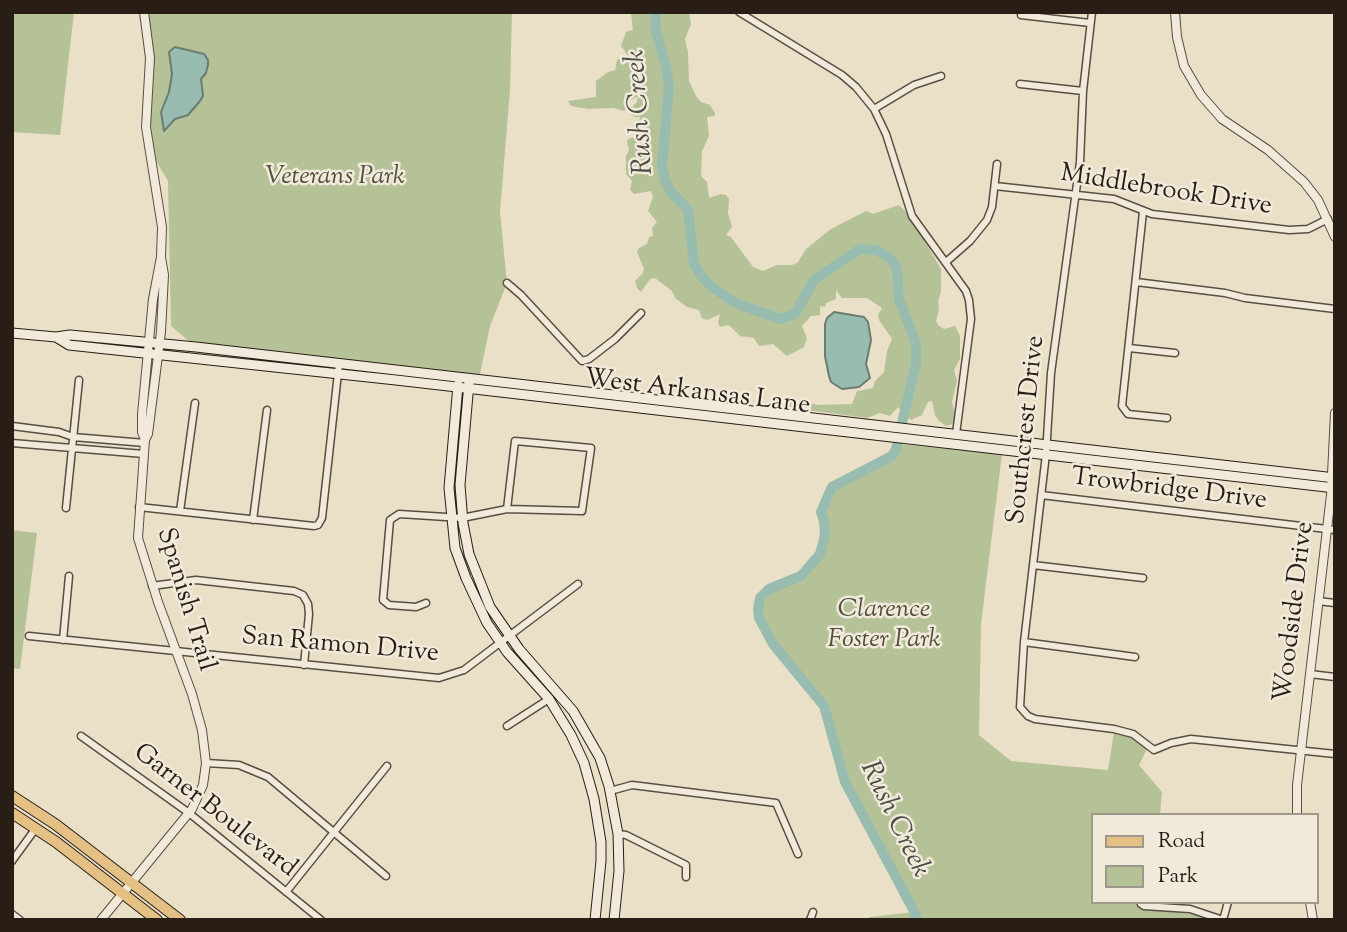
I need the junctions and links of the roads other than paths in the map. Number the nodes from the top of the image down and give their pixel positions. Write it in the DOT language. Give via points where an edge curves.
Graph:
graph roads {
  1 [pos="145,12"];
  2 [pos="739,12"];
  3 [pos="1092,12"];
  4 [pos="1175,12"];
  5 [pos="1021,15"];
  6 [pos="1090,23"];
  7 [pos="941,76"];
  8 [pos="1020,84"];
  9 [pos="1083,91"];
  10 [pos="874,109"];
  11 [pos="997,164"];
  12 [pos="995,186"];
  13 [pos="1076,195"];
  14 [pos="1143,212"];
  15 [pos="1328,219"];
  16 [pos="1335,237"];
  17 [pos="161,257"];
  18 [pos="946,262"];
  19 [pos="1136,282"];
  20 [pos="507,284"];
  21 [pos="1335,309"];
  22 [pos="641,313"];
  23 [pos="12,333"];
  24 [pos="56,337"];
  25 [pos="149,342"];
  26 [pos="160,343"];
  27 [pos="1129,348"];
  28 [pos="1175,353"];
  29 [pos="153,354"];
  30 [pos="339,369"];
  31 [pos="465,377"];
  32 [pos="79,380"];
  33 [pos="463,389"];
  34 [pos="195,402"];
  35 [pos="267,410"];
  36 [pos="1335,413"];
  37 [pos="1167,418"];
  38 [pos="12,426"];
  39 [pos="956,434"];
  40 [pos="73,437"];
  41 [pos="145,442"];
  42 [pos="12,443"];
  43 [pos="72,446"];
  44 [pos="1046,449"];
  45 [pos="144,454"];
  46 [pos="1333,483"];
  47 [pos="1041,495"];
  48 [pos="139,507"];
  49 [pos="66,508"];
  50 [pos="507,509"];
  51 [pos="180,511"];
  52 [pos="451,517"];
  53 [pos="462,518"];
  54 [pos="253,520"];
  55 [pos="1331,529"];
  56 [pos="1033,565"];
  57 [pos="69,576"];
  58 [pos="1143,578"];
  59 [pos="578,584"];
  60 [pos="152,586"];
  61 [pos="1318,601"];
  62 [pos="426,603"];
  63 [pos="1335,603"];
  64 [pos="29,636"];
  65 [pos="510,636"];
  66 [pos="62,640"];
  67 [pos="501,642"];
  68 [pos="1024,642"];
  69 [pos="176,652"];
  70 [pos="1135,657"];
  71 [pos="304,665"];
  72 [pos="1310,674"];
  73 [pos="1335,677"];
  74 [pos="549,699"];
  75 [pos="507,726"];
  76 [pos="81,736"];
  77 [pos="1301,750"];
  78 [pos="1335,754"];
  79 [pos="206,763"];
  80 [pos="387,766"];
  81 [pos="610,790"];
  82 [pos="12,796"];
  83 [pos="594,799"];
  84 [pos="12,813"];
  85 [pos="189,813"];
  86 [pos="615,813"];
  87 [pos="1297,813"];
  88 [pos="36,828"];
  89 [pos="334,831"];
  90 [pos="618,834"];
  91 [pos="798,854"];
  92 [pos="12,861"];
  93 [pos="386,876"];
  94 [pos="686,877"];
  95 [pos="132,882"];
  96 [pos="286,892"];
  97 [pos="122,893"];
  98 [pos="1141,904"];
  99 [pos="12,914"];
  100 [pos="20,920"];
  101 [pos="101,920"];
  102 [pos="157,920"];
  103 [pos="180,920"];
  104 [pos="321,920"];
  105 [pos="595,920"];
  106 [pos="614,920"];
  107 [pos="1223,920"];
  1 -- 17 [label="street, Spanish Trail" via="150,58 146,127 161,219"];
  2 -- 10 [label="street" via="842,75"];
  3 -- 6 [label="street, Southcrest Drive"];
  4 -- 15 [label="street" via="1184,66 1201,95 1230,125 1291,169"];
  5 -- 6 [label="street"];
  6 -- 9 [label="street, Southcrest Drive"];
  7 -- 10 [label="street" via="914,85"];
  8 -- 9 [label="street"];
  9 -- 13 [label="street, Southcrest Drive"];
  10 -- 18 [label="street" via="912,216"];
  11 -- 12 [label="street"];
  12 -- 13 [label="street, Middlebrook Drive"];
  12 -- 18 [label="street" via="984,225"];
  13 -- 14 [label="street, Middlebrook Drive" via="1114,199"];
  13 -- 44 [label="street, Southcrest Drive" via="1051,373"];
  14 -- 15 [label="street, Middlebrook Drive" via="1289,230 1308,229"];
  14 -- 19 [label="street"];
  15 -- 16 [label="street"];
  17 -- 25 [label="street, Spanish Trail"];
  17 -- 26 [label="street, Spanish Trail"];
  18 -- 39 [label="street" via="966,291 971,312"];
  19 -- 21 [label="street"];
  19 -- 27 [label="street"];
  20 -- 22 [label="street" via="582,361 615,339"];
  23 -- 24 [label="main road, West Arkansas Lane"];
  24 -- 25 [label="main road, West Arkansas Lane"];
  24 -- 29 [label="main road, West Arkansas Lane" via="69,345"];
  25 -- 26 [label="main road, West Arkansas Lane"];
  25 -- 29 [label="street, Spanish Trail"];
  26 -- 29 [label="street, Spanish Trail"];
  26 -- 30 [label="main road, West Arkansas Lane"];
  27 -- 28 [label="street"];
  27 -- 37 [label="street" via="1123,410"];
  29 -- 30 [label="main road, West Arkansas Lane"];
  29 -- 41 [label="street, Spanish Trail" via="142,424"];
  30 -- 31 [label="main road, West Arkansas Lane"];
  30 -- 33 [label="main road, West Arkansas Lane"];
  30 -- 54 [label="street" via="321,522 314,526"];
  31 -- 33 [label="main road"];
  31 -- 39 [label="main road, West Arkansas Lane"];
  32 -- 40 [label="street"];
  33 -- 44 [label="main road, West Arkansas Lane" via="925,441"];
  33 -- 52 [label="main road" via="449,488"];
  33 -- 53 [label="main road"];
  34 -- 51 [label="street"];
  35 -- 54 [label="street"];
  36 -- 46 [label="street, Woodside Drive"];
  38 -- 40 [label="street"];
  39 -- 44 [label="main road, West Arkansas Lane"];
  40 -- 41 [label="street"];
  40 -- 43 [label="street"];
  41 -- 45 [label="street, Spanish Trail"];
  42 -- 43 [label="street"];
  43 -- 45 [label="street"];
  43 -- 49 [label="street"];
  44 -- 46 [label="main road, West Arkansas Lane"];
  44 -- 47 [label="street, Southcrest Drive"];
  45 -- 48 [label="street, Spanish Trail"];
  46 -- 55 [label="street, Woodside Drive"];
  47 -- 55 [label="street, Trowbridge Drive"];
  47 -- 56 [label="street, Southcrest Drive"];
  48 -- 51 [label="street"];
  48 -- 60 [label="street, Spanish Trail" via="138,538"];
  50 -- 50 [label="street" via="515,441 591,448 582,511"];
  50 -- 53 [label="street"];
  51 -- 54 [label="street"];
  52 -- 53 [label="street"];
  52 -- 62 [label="street" via="399,514 389,523 383,600 389,605 416,607"];
  52 -- 67 [label="main road" via="459,562 487,623"];
  53 -- 65 [label="main road" via="480,584"];
  55 -- 61 [label="street, Woodside Drive"];
  56 -- 58 [label="street"];
  56 -- 68 [label="street, Southcrest Drive"];
  57 -- 66 [label="street"];
  59 -- 65 [label="street, San Ramon Drive"];
  60 -- 69 [label="street, Spanish Trail"];
  60 -- 71 [label="street" via="196,580 303,595 309,614"];
  61 -- 63 [label="street"];
  61 -- 72 [label="street, Woodside Drive"];
  64 -- 66 [label="street, San Ramon Drive"];
  65 -- 67 [label="street, San Ramon Drive"];
  65 -- 81 [label="main road" via="573,711 600,758"];
  66 -- 69 [label="street, San Ramon Drive"];
  67 -- 71 [label="street, San Ramon Drive" via="464,670 439,678"];
  67 -- 74 [label="main road"];
  68 -- 70 [label="street"];
  68 -- 77 [label="street, Southcrest Drive" via="1019,702 1028,716 1124,731 1154,750 1191,739"];
  69 -- 71 [label="street, San Ramon Drive"];
  69 -- 79 [label="street, Spanish Trail" via="202,730"];
  72 -- 73 [label="street"];
  72 -- 77 [label="street, Woodside Drive"];
  74 -- 75 [label="street"];
  74 -- 83 [label="main road" via="576,745"];
  76 -- 85 [label="street, Garner Boulevard"];
  77 -- 78 [label="street"];
  77 -- 87 [label="street, Woodside Drive"];
  79 -- 85 [label="street, Spanish Trail" via="200,795"];
  79 -- 89 [label="street" via="257,771"];
  80 -- 89 [label="street"];
  81 -- 86 [label="main road"];
  81 -- 91 [label="street" via="632,785 776,803"];
  82 -- 95 [label="main road"];
  83 -- 86 [label="main road" via="602,800"];
  83 -- 105 [label="main road" via="601,861"];
  84 -- 88 [label="main road"];
  85 -- 95 [label="street, Spanish Trail"];
  85 -- 96 [label="street, Garner Boulevard"];
  86 -- 90 [label="main road"];
  88 -- 92 [label="street"];
  88 -- 97 [label="main road"];
  89 -- 93 [label="street"];
  89 -- 96 [label="street"];
  90 -- 94 [label="street" via="686,866"];
  90 -- 106 [label="main road"];
  95 -- 97 [label="street, Spanish Trail"];
  95 -- 103 [label="main road"];
  96 -- 104 [label="street, Garner Boulevard"];
  97 -- 101 [label="street, Spanish Trail"];
  97 -- 102 [label="main road"];
  98 -- 107 [label="street" via="1190,909"];
  99 -- 100 [label="street"];
}
